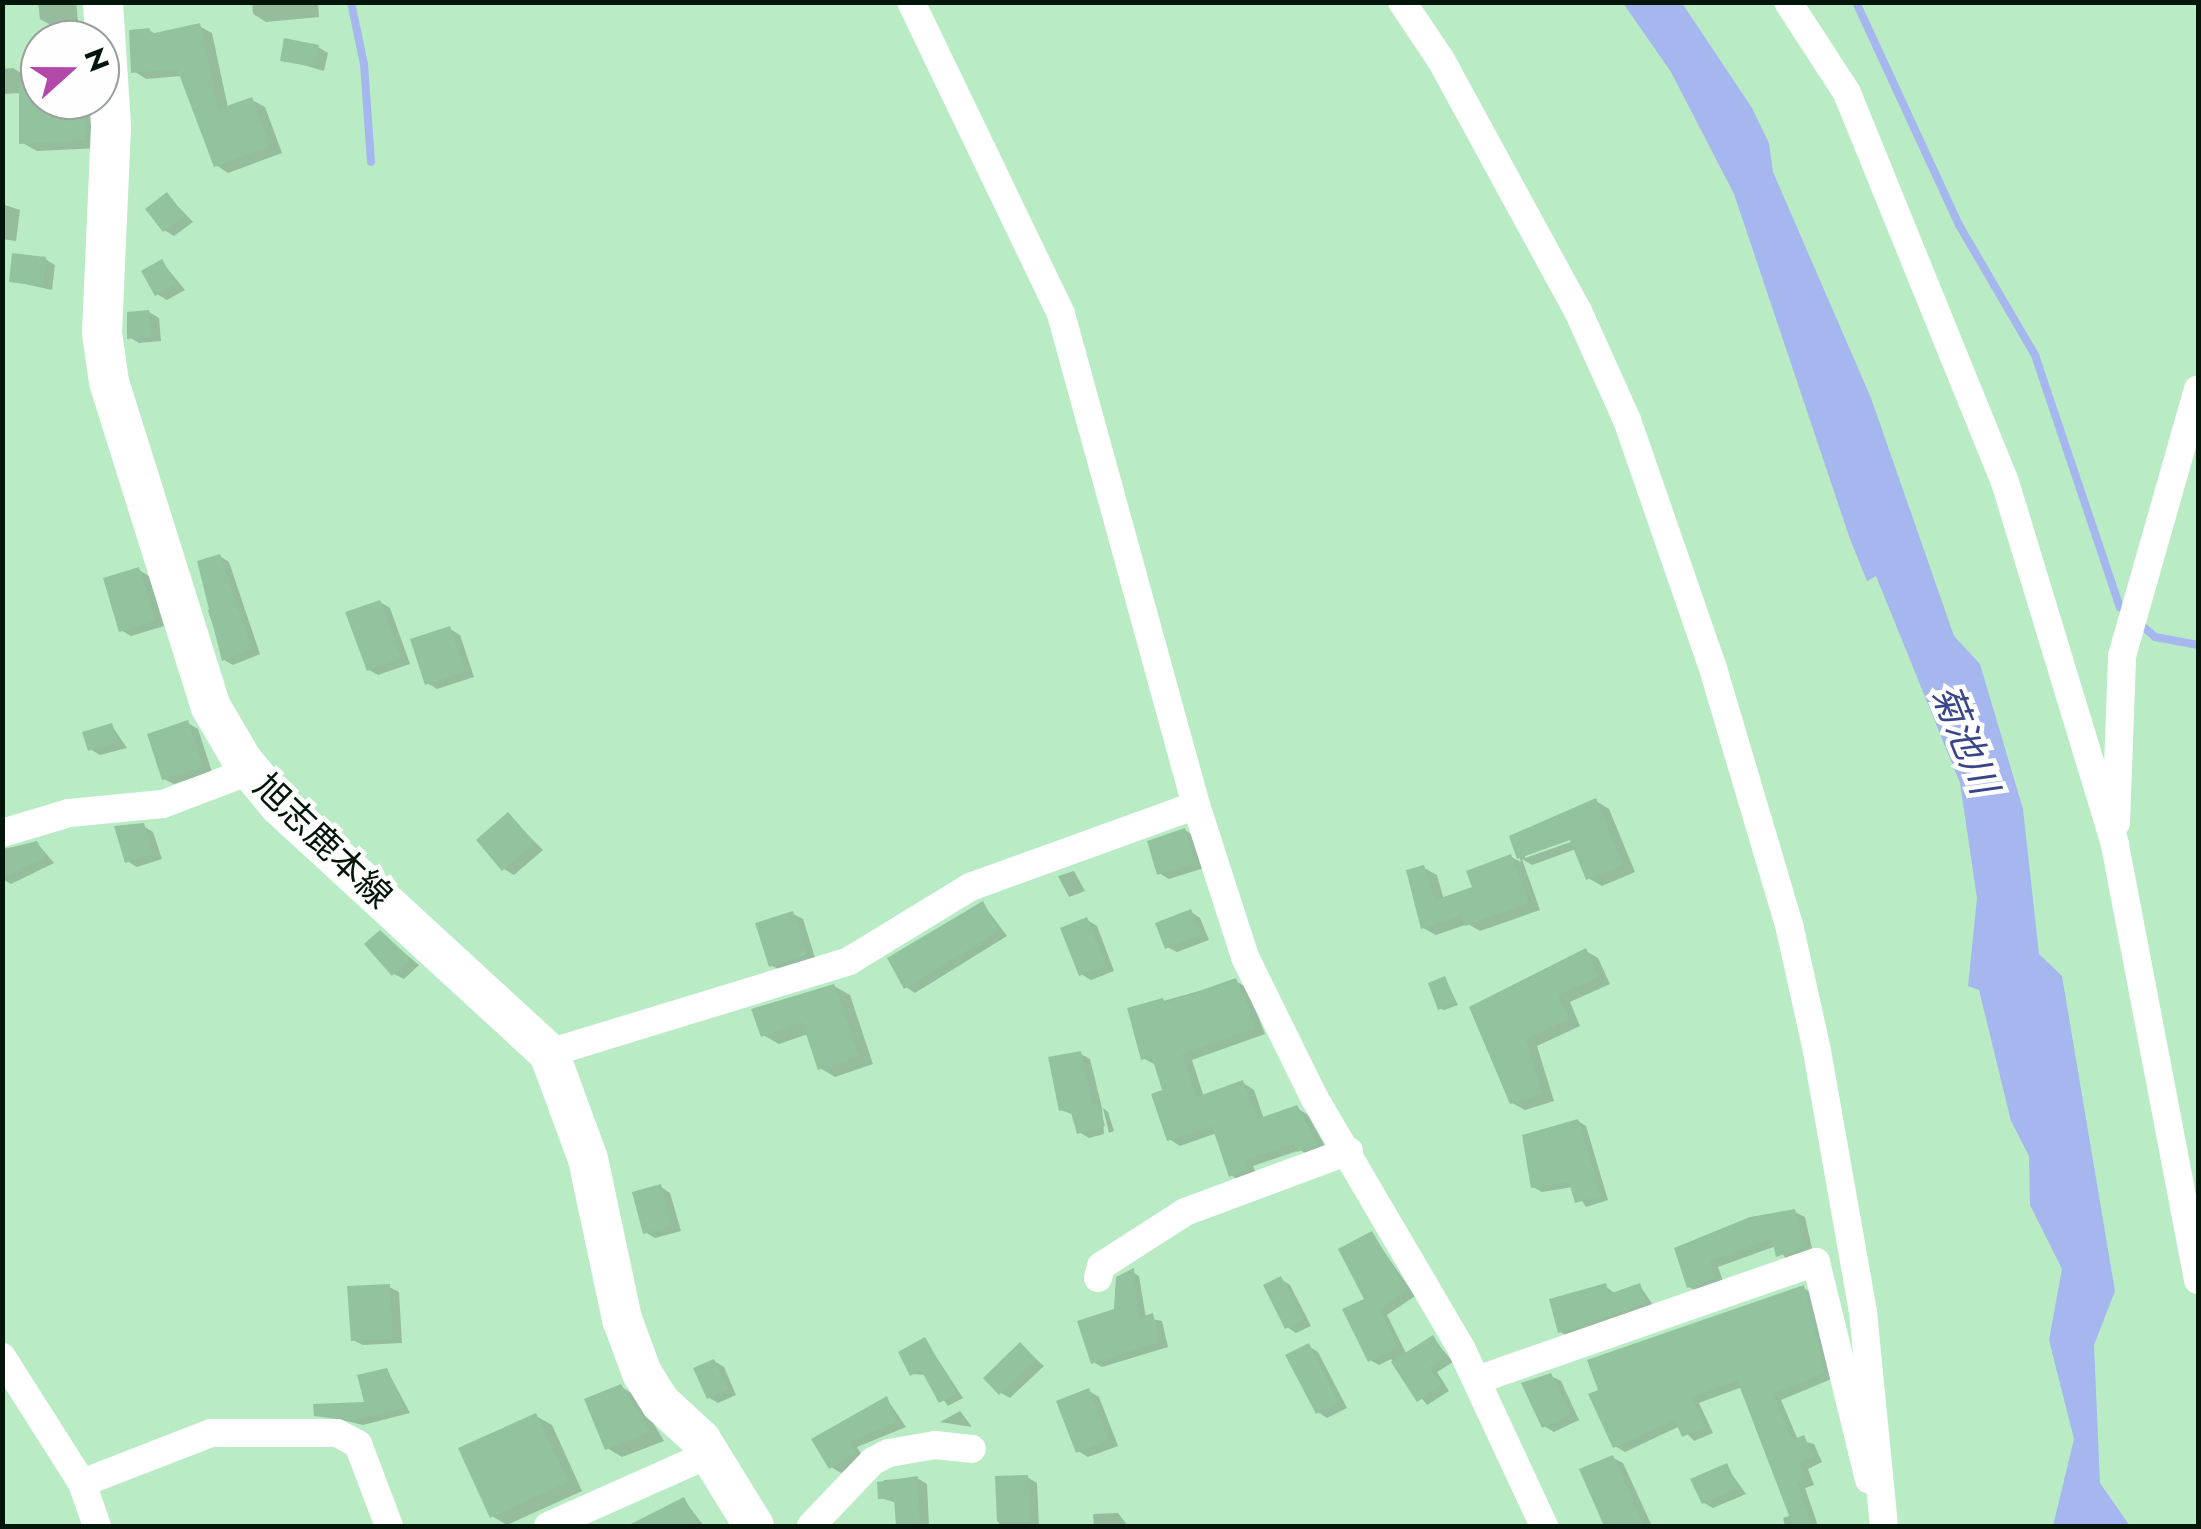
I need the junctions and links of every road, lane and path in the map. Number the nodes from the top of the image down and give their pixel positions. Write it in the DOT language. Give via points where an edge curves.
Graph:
graph roads {
  1 [pos="102,2"];
  2 [pos="911,2"];
  3 [pos="1402,2"];
  4 [pos="1788,2"];
  5 [pos="2198,390"];
  6 [pos="250,770"];
  7 [pos="1196,805"];
  8 [pos="2,832"];
  9 [pos="2115,845"];
  10 [pos="550,1053"];
  11 [pos="1348,1151"];
  12 [pos="1098,1278"];
  13 [pos="2198,1280"];
  14 [pos="2,1356"];
  15 [pos="1477,1380"];
  16 [pos="972,1449"];
  17 [pos="710,1454"];
  18 [pos="82,1483"];
  19 [pos="97,1526"];
  20 [pos="388,1526"];
  21 [pos="548,1526"];
  22 [pos="754,1526"];
  23 [pos="811,1526"];
  24 [pos="1544,1526"];
  25 [pos="1884,1526"];
  1 -- 6 [label="main road, 旭志鹿本線" via="111,127 102,333 109,382 212,707"];
  2 -- 7 [label="street" via="1061,314"];
  3 -- 25 [label="street" via="1541,238 1628,420 1724,702 1790,929 1817,1052 1863,1312"];
  4 -- 9 [label="street" via="1847,94 2005,482"];
  5 -- 9 [label="street" via="2122,656"];
  6 -- 8 [label="street" via="164,804 69,812"];
  6 -- 10 [label="main road, 旭志鹿本線" via="279,805"];
  7 -- 10 [label="street" via="970,886 849,962"];
  7 -- 11 [label="street" via="1246,957 1315,1099"];
  9 -- 13 [label="street"];
  10 -- 17 [label="main road, 旭志鹿本線" via="588,1159 622,1319 642,1373"];
  11 -- 12 [label="street" via="1184,1212 1101,1266"];
  11 -- 15 [label="street"];
  14 -- 18 [label="street"];
  15 -- 24 [label="street"];
  15 -- 25 [label="street" via="1816,1262 1834,1355"];
  16 -- 23 [label="street" via="935,1445 889,1453 872,1462"];
  17 -- 21 [label="street"];
  17 -- 22 [label="main road, 旭志鹿本線"];
  18 -- 19 [label="street"];
  18 -- 20 [label="street" via="210,1433 336,1434 358,1444"];
}
